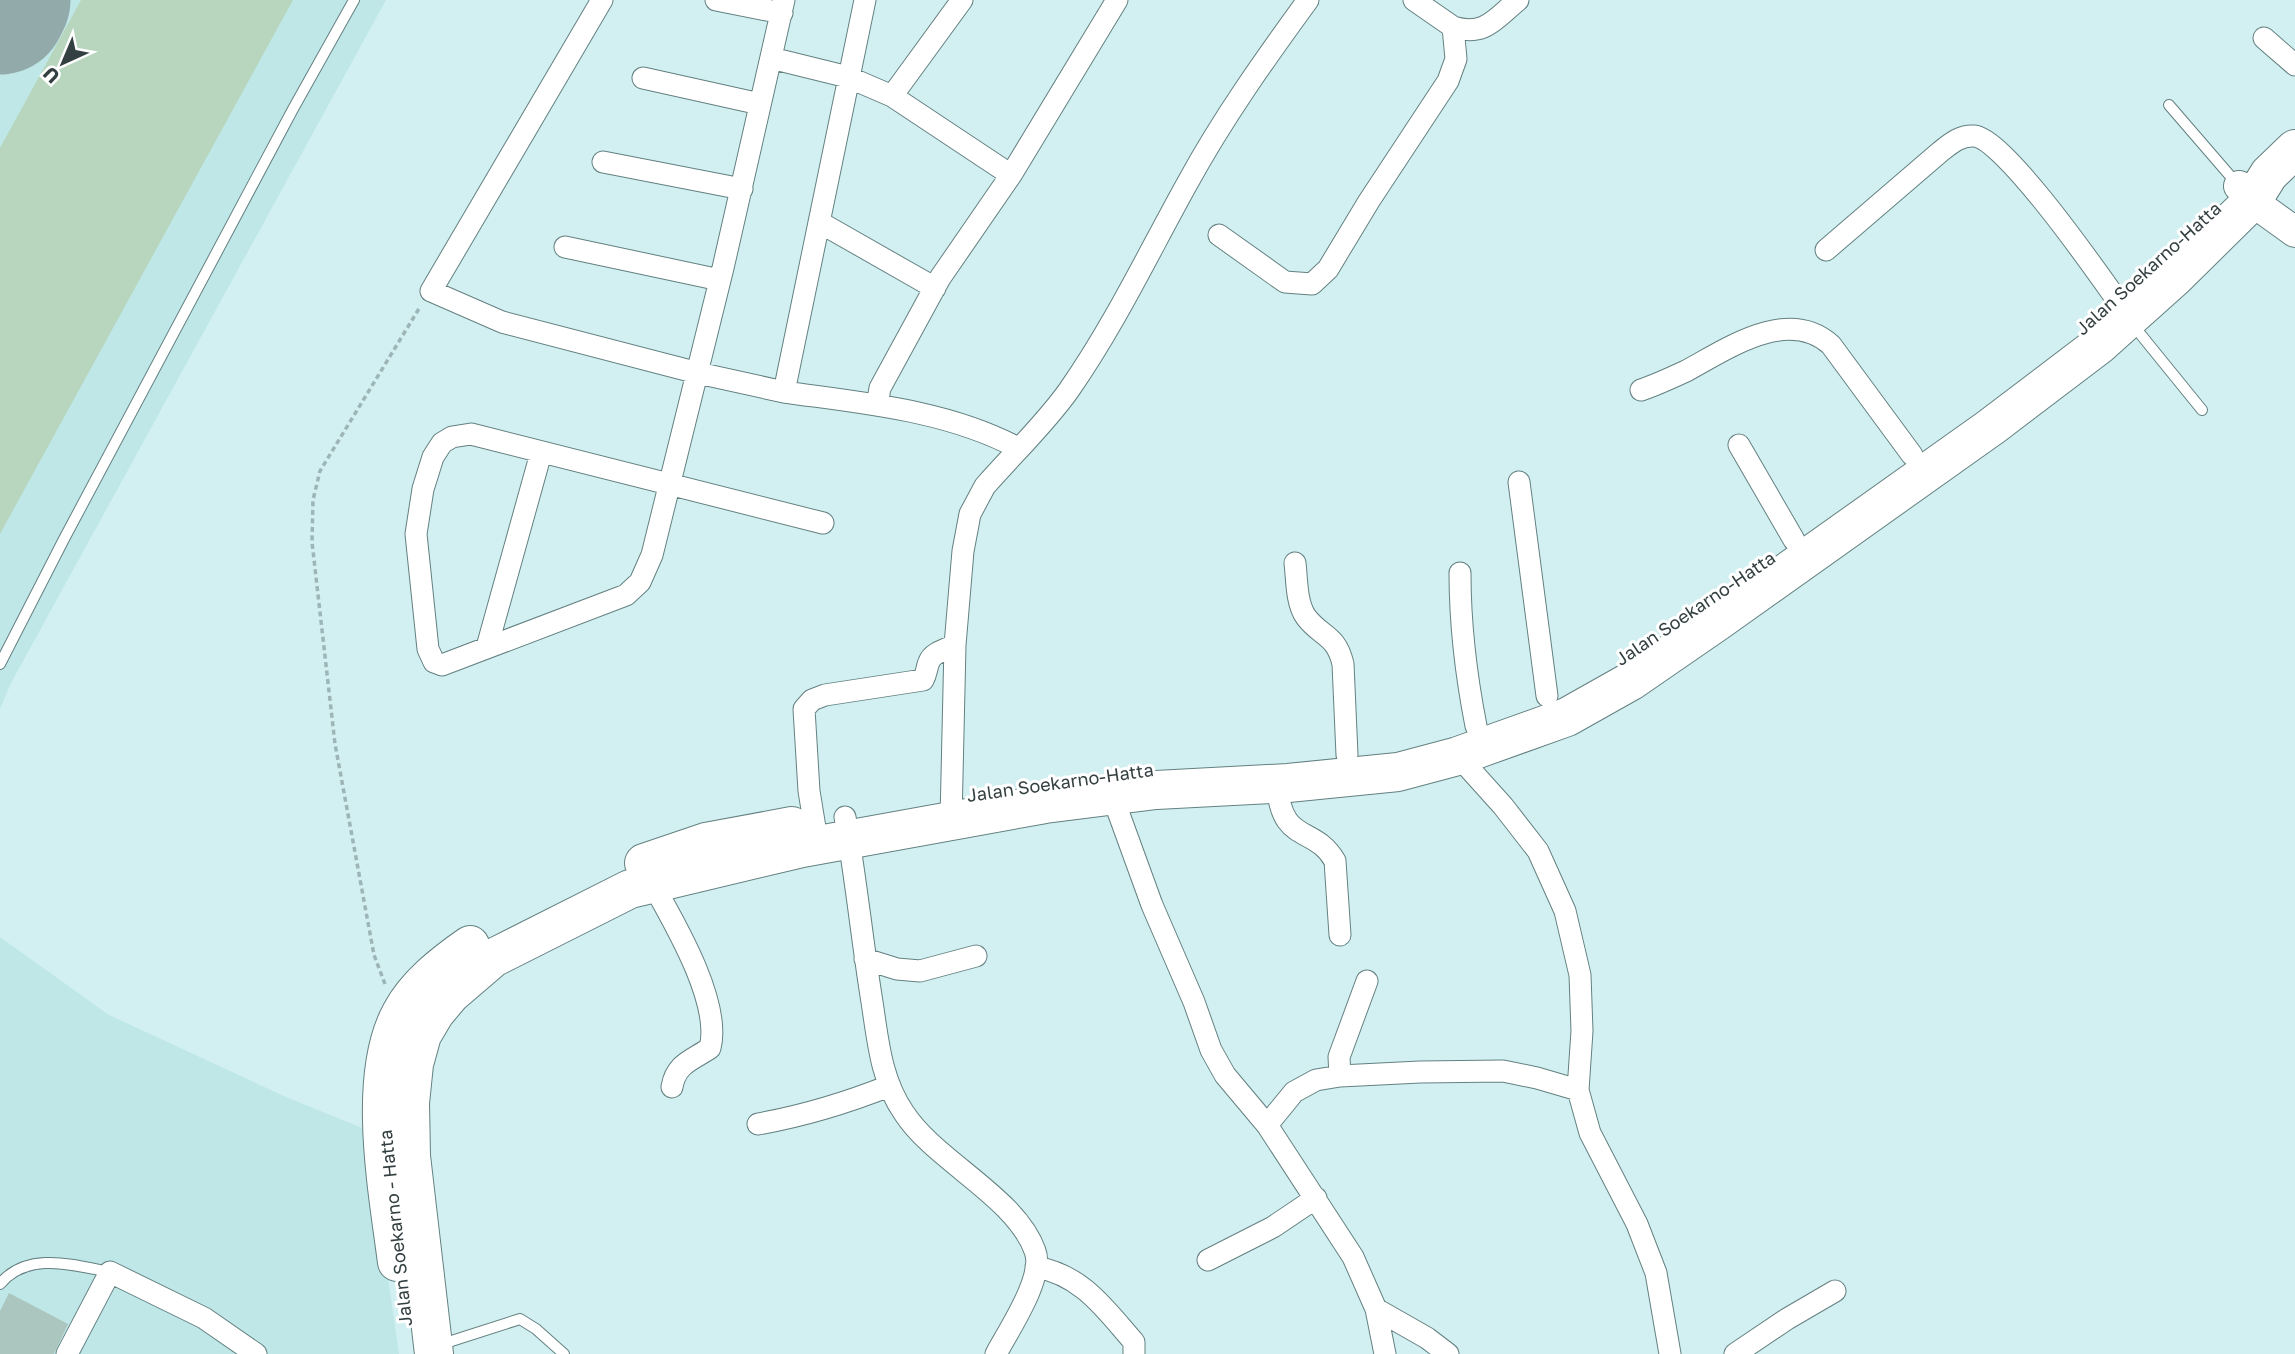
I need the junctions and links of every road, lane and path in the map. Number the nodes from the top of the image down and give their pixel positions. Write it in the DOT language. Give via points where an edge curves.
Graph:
graph roads {
  1 [pos="354,0"];
  2 [pos="602,0"];
  3 [pos="716,0"];
  4 [pos="865,0"];
  5 [pos="962,0"];
  6 [pos="1117,0"];
  7 [pos="1308,0"];
  8 [pos="1414,0"];
  9 [pos="1518,0"];
  10 [pos="783,6"];
  11 [pos="1453,27"];
  12 [pos="2264,38"];
  13 [pos="771,58"];
  14 [pos="2295,65"];
  15 [pos="643,78"];
  16 [pos="848,78"];
  17 [pos="892,96"];
  18 [pos="760,104"];
  19 [pos="2169,105"];
  20 [pos="603,162"];
  21 [pos="2272,173"];
  22 [pos="1011,175"];
  23 [pos="742,189"];
  24 [pos="818,222"];
  25 [pos="2295,232"];
  26 [pos="1219,235"];
  27 [pos="565,247"];
  28 [pos="1826,250"];
  29 [pos="720,280"];
  30 [pos="935,288"];
  31 [pos="432,291"];
  32 [pos="2122,310"];
  33 [pos="698,373"];
  34 [pos="1641,390"];
  35 [pos="783,392"];
  36 [pos="877,405"];
  37 [pos="2202,410"];
  38 [pos="1986,417"];
  39 [pos="1739,445"];
  40 [pos="1018,448"];
  41 [pos="541,453"];
  42 [pos="1912,455"];
  43 [pos="1519,482"];
  44 [pos="668,485"];
  45 [pos="823,523"];
  46 [pos="1794,540"];
  47 [pos="1295,563"];
  48 [pos="1460,573"];
  49 [pos="955,645"];
  50 [pos="487,647"];
  51 [pos="0,664"];
  52 [pos="1547,696"];
  53 [pos="1467,741"];
  54 [pos="1347,755"];
  55 [pos="1277,783"];
  56 [pos="1112,795"];
  57 [pos="951,808"];
  58 [pos="832,831"];
  59 [pos="652,883"];
  60 [pos="1340,935"];
  61 [pos="976,956"];
  62 [pos="865,959"];
  63 [pos="1367,981"];
  64 [pos="400,1014"];
  65 [pos="1340,1076"];
  66 [pos="888,1086"];
  67 [pos="672,1087"];
  68 [pos="1578,1090"];
  69 [pos="758,1124"];
  70 [pos="1267,1125"];
  71 [pos="1316,1198"];
  72 [pos="1208,1260"];
  73 [pos="1037,1267"];
  74 [pos="110,1272"];
  75 [pos="0,1284"];
  76 [pos="1835,1291"];
  77 [pos="1376,1309"];
  78 [pos="425,1352"];
  79 [pos="66,1354"];
  80 [pos="256,1354"];
  81 [pos="564,1354"];
  82 [pos="996,1354"];
  83 [pos="1134,1354"];
  84 [pos="1385,1354"];
  85 [pos="1448,1354"];
  86 [pos="1670,1354"];
  87 [pos="1735,1354"];
  1 -- 51 [label="lane"];
  2 -- 31 [label="street"];
  3 -- 10 [label="street"];
  4 -- 16 [label="street"];
  5 -- 17 [label="street"];
  6 -- 22 [label="street"];
  7 -- 40 [label="street" via="1236,100 1086,365"];
  8 -- 11 [label="street"];
  9 -- 11 [label="street" via="1481,29 1467,32"];
  10 -- 13 [label="street"];
  11 -- 26 [label="street" via="1456,59 1448,81 1328,269 1312,284 1285,282"];
  12 -- 14 [label="street"];
  13 -- 16 [label="street"];
  13 -- 18 [label="street"];
  15 -- 18 [label="street"];
  16 -- 17 [label="street"];
  16 -- 24 [label="street"];
  17 -- 22 [label="street"];
  18 -- 23 [label="street"];
  19 -- 21 [label="lane"];
  20 -- 23 [label="street"];
  21 -- 25 [label="street"];
  21 -- 32 [label="highway, Jalan Soekarno-Hatta"];
  22 -- 30 [label="street"];
  23 -- 29 [label="street"];
  24 -- 30 [label="street"];
  24 -- 35 [label="street"];
  27 -- 29 [label="street"];
  28 -- 32 [label="street" via="1940,152 1958,139 1975,136 2019,172 2071,233"];
  29 -- 33 [label="street"];
  30 -- 36 [label="street" via="880,388"];
  31 -- 33 [label="street" via="502,322"];
  31 -- 64 [label="path" via="343,430 320,471 313,500 312,542 335,744 374,955"];
  32 -- 37 [label="lane"];
  32 -- 38 [label="highway, Jalan Soekarno-Hatta" via="2045,360"];
  33 -- 35 [label="street"];
  33 -- 44 [label="street"];
  34 -- 42 [label="street" via="1729,346 1772,331 1805,330 1831,345"];
  35 -- 36 [label="street"];
  36 -- 40 [label="street" via="959,423"];
  38 -- 42 [label="highway, Jalan Soekarno-Hatta"];
  38 -- 53 [label="highway" via="1631,681 1567,717"];
  39 -- 46 [label="street"];
  40 -- 49 [label="street" via="985,486 970,514"];
  41 -- 44 [label="street"];
  41 -- 50 [label="street"];
  41 -- 50 [label="street" via="471,434 452,437 433,457 423,489 416,534 428,649 442,665"];
  42 -- 46 [label="highway, Jalan Soekarno-Hatta"];
  43 -- 52 [label="street"];
  44 -- 45 [label="street"];
  44 -- 50 [label="street" via="652,555 640,582 626,595"];
  46 -- 52 [label="highway, Jalan Soekarno-Hatta" via="1625,658"];
  47 -- 54 [label="street" via="1298,595 1307,618 1331,639 1343,664"];
  48 -- 53 [label="street"];
  49 -- 57 [label="street"];
  49 -- 58 [label="street" via="929,660 923,680 825,695 804,709 807,771"];
  52 -- 53 [label="highway, Jalan Soekarno-Hatta"];
  53 -- 54 [label="highway, Jalan Soekarno-Hatta"];
  53 -- 55 [label="highway" via="1398,772"];
  53 -- 68 [label="street" via="1503,806 1538,851 1565,911 1580,975"];
  54 -- 57 [label="highway, Jalan Soekarno-Hatta" via="1106,772"];
  55 -- 56 [label="highway"];
  55 -- 60 [label="street" via="1278,800 1290,827 1330,852 1335,861"];
  56 -- 57 [label="highway" via="1045,804"];
  56 -- 70 [label="street" via="1211,1050 1225,1075"];
  57 -- 58 [label="highway, Jalan Soekarno-Hatta"];
  58 -- 59 [label="highway, Jalan Soekarno - Hatta"];
  58 -- 62 [label="street"];
  58 -- 64 [label="highway, Jalan Soekarno - Hatta" via="706,842 618,872 548,902 475,942 427,980"];
  59 -- 67 [label="street" via="692,960 712,1020 710,1048 674,1074"];
  59 -- 78 [label="highway, Jalan Soekarno - Hatta" via="493,958 451,994 422,1035 410,1103"];
  61 -- 62 [label="street" via="920,971 897,970"];
  62 -- 66 [label="street"];
  63 -- 65 [label="street" via="1344,1038"];
  64 -- 78 [label="highway, Jalan Soekarno - Hatta" via="385,1066 386,1178"];
  65 -- 68 [label="street" via="1503,1071"];
  65 -- 70 [label="street" via="1316,1080 1294,1092"];
  66 -- 69 [label="street" via="795,1117"];
  66 -- 73 [label="street" via="921,1133 1014,1216 1036,1252"];
  68 -- 86 [label="street" via="1590,1133 1637,1224 1656,1273"];
  70 -- 71 [label="street"];
  71 -- 72 [label="street" via="1273,1227"];
  71 -- 77 [label="street" via="1353,1257"];
  73 -- 82 [label="street" via="1031,1288"];
  73 -- 83 [label="street" via="1078,1283 1134,1342"];
  74 -- 75 [label="lane" via="35,1263 19,1267"];
  74 -- 79 [label="street"];
  74 -- 80 [label="street" via="204,1318"];
  76 -- 87 [label="street"];
  77 -- 84 [label="street"];
  77 -- 85 [label="street"];
  78 -- 81 [label="lane" via="520,1319"];
}
